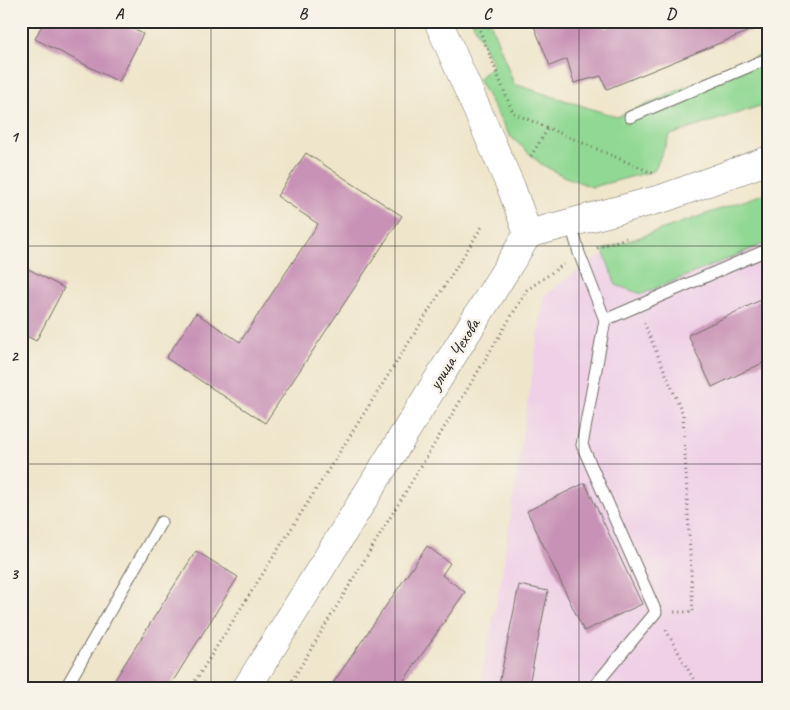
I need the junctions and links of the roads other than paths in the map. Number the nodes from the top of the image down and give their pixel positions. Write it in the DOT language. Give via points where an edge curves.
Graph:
graph roads {
  1 [pos="438,21"];
  2 [pos="769,58"];
  3 [pos="630,117"];
  4 [pos="769,160"];
  5 [pos="571,224"];
  6 [pos="528,234"];
  7 [pos="769,249"];
  8 [pos="604,320"];
  9 [pos="161,522"];
  10 [pos="65,689"];
  11 [pos="246,689"];
  12 [pos="592,689"];
  1 -- 6 [label="street" via="511,187"];
  2 -- 3 [label="lane"];
  4 -- 5 [label="street" via="664,198"];
  5 -- 6 [label="street"];
  5 -- 8 [label="lane"];
  6 -- 11 [label="street, улица Чехова"];
  7 -- 8 [label="lane"];
  8 -- 12 [label="lane" via="582,444 656,612"];
  9 -- 10 [label="lane"];
}
